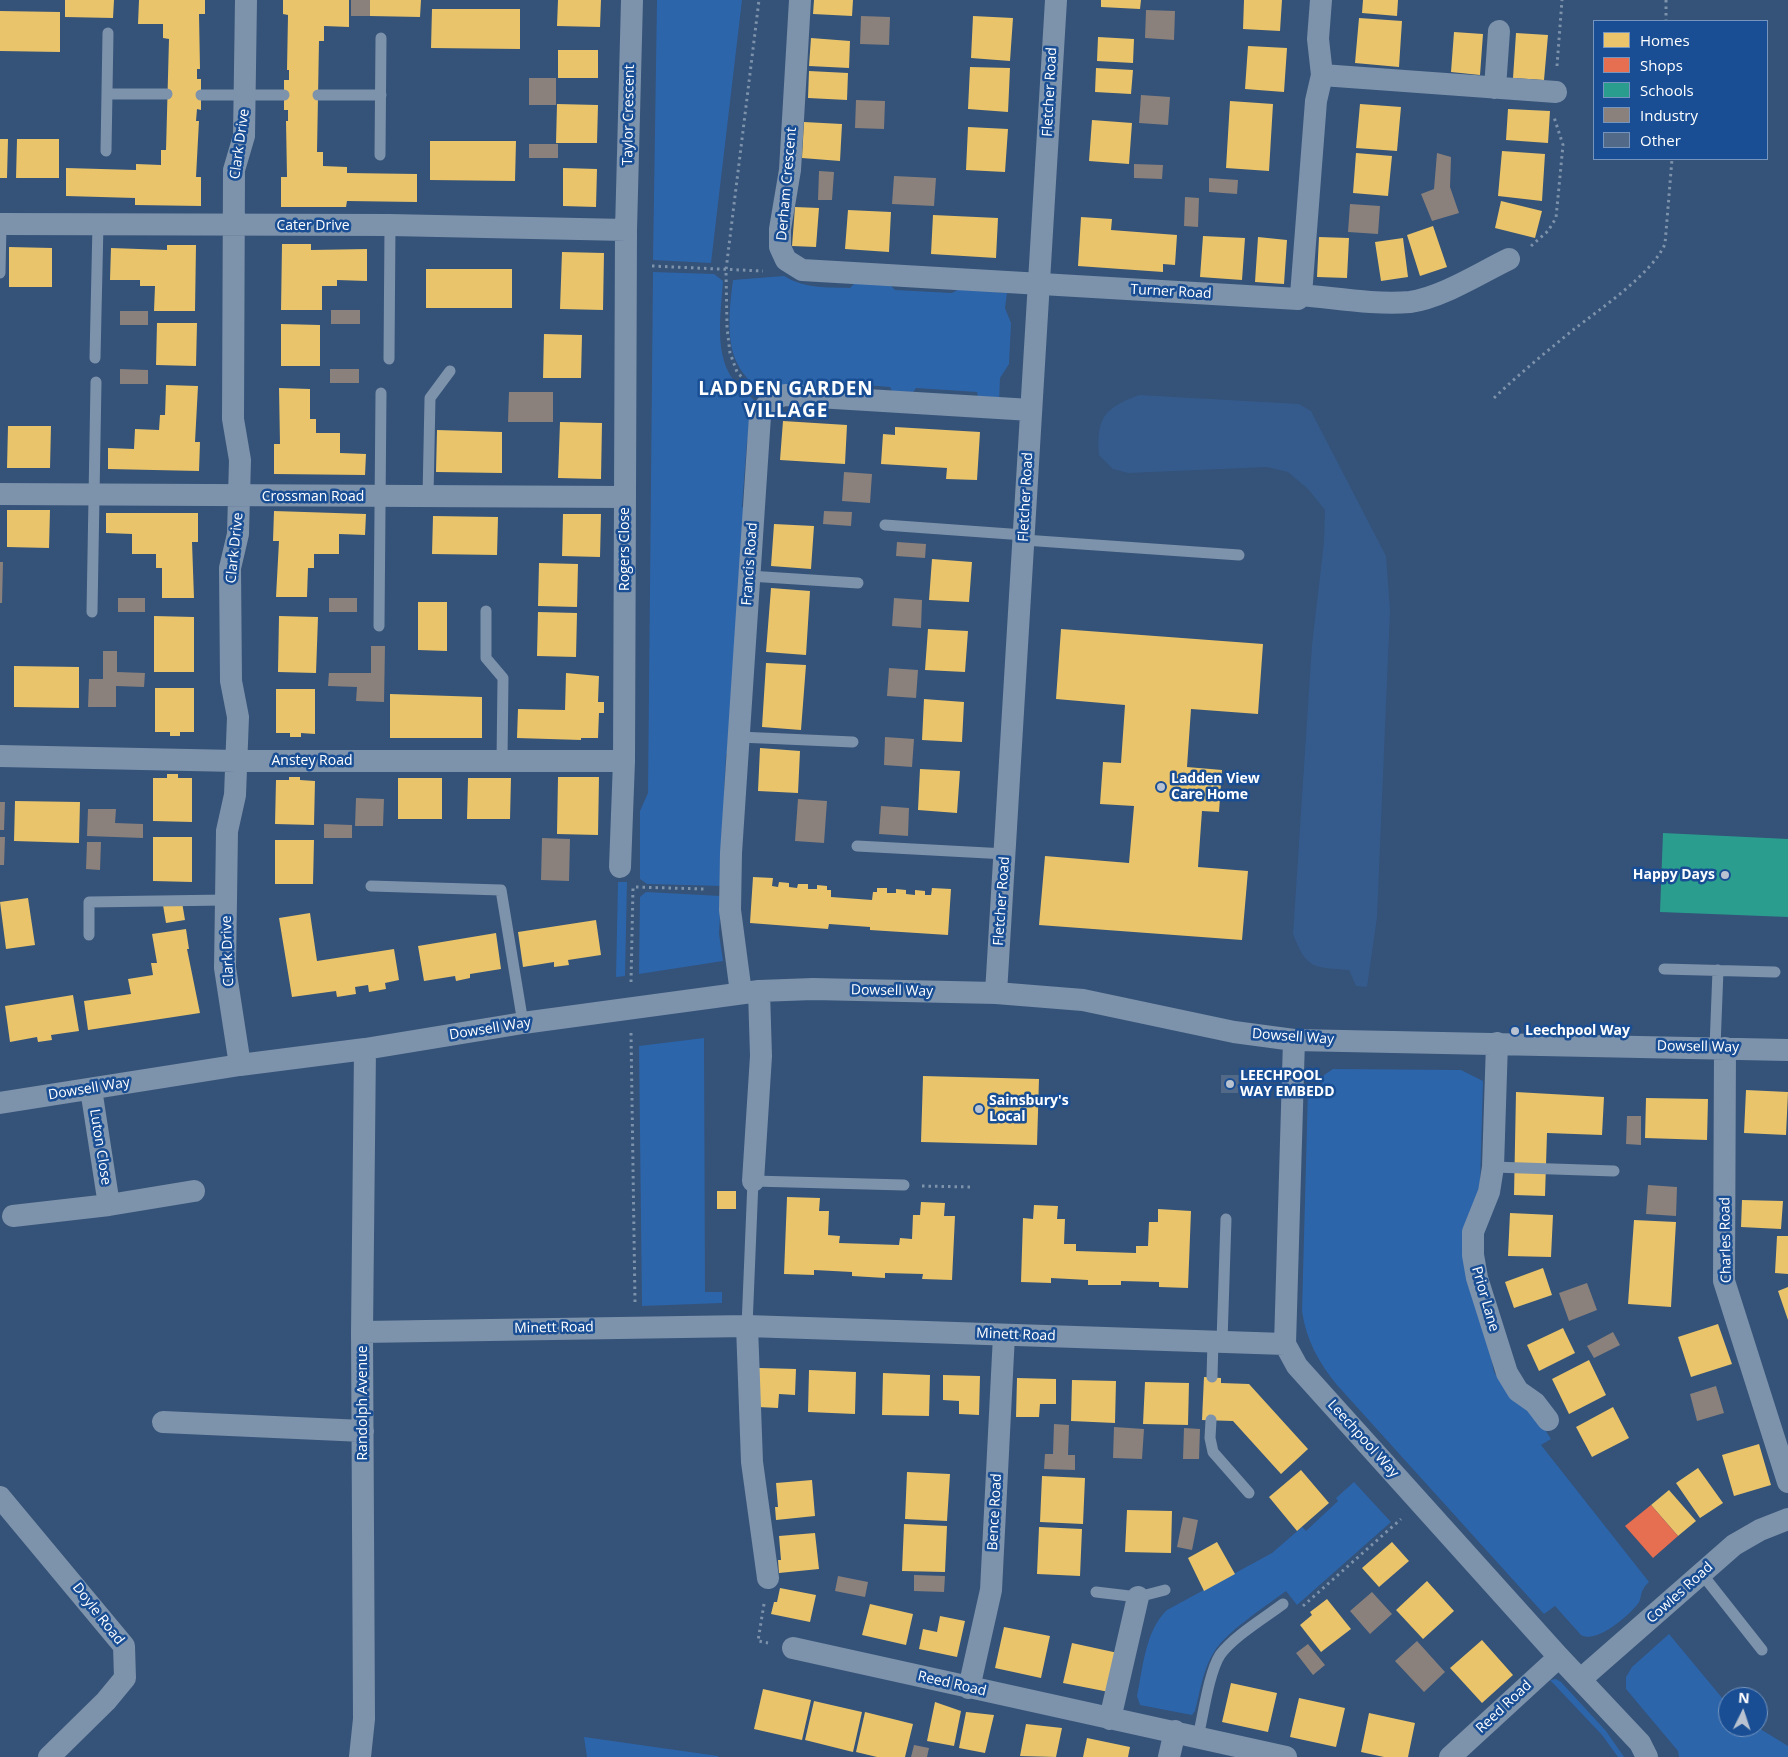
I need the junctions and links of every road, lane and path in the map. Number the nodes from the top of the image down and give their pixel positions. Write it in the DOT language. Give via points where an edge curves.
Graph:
graph roads {
  1 [pos="246,0"];
  2 [pos="632,0"];
  3 [pos="759,0"];
  4 [pos="800,0"];
  5 [pos="1056,0"];
  6 [pos="1321,0"];
  7 [pos="1562,0"];
  8 [pos="1666,0"];
  9 [pos="1666,20"];
  10 [pos="1499,31"];
  11 [pos="108,33"];
  12 [pos="381,38"];
  13 [pos="1322,75"];
  14 [pos="1495,88"];
  15 [pos="1556,92"];
  16 [pos="107,94"];
  17 [pos="167,94"];
  18 [pos="201,94"];
  19 [pos="284,94"];
  20 [pos="246,95"];
  21 [pos="318,95"];
  22 [pos="381,95"];
  23 [pos="106,151"];
  24 [pos="380,155"];
  25 [pos="1672,160"];
  26 [pos="0,224"];
  27 [pos="98,224"];
  28 [pos="390,225"];
  29 [pos="233,226"];
  30 [pos="626,230"];
  31 [pos="1509,259"];
  32 [pos="0,273"];
  33 [pos="1039,284"];
  34 [pos="1302,295"];
  35 [pos="95,358"];
  36 [pos="389,359"];
  37 [pos="450,371"];
  38 [pos="96,382"];
  39 [pos="381,393"];
  40 [pos="1494,398"];
  41 [pos="768,402"];
  42 [pos="1031,410"];
  43 [pos="0,494"];
  44 [pos="94,496"];
  45 [pos="239,496"];
  46 [pos="380,497"];
  47 [pos="428,497"];
  48 [pos="625,497"];
  49 [pos="885,525"];
  50 [pos="1024,537"];
  51 [pos="1239,555"];
  52 [pos="749,576"];
  53 [pos="858,583"];
  54 [pos="486,611"];
  55 [pos="92,612"];
  56 [pos="379,626"];
  57 [pos="739,736"];
  58 [pos="853,742"];
  59 [pos="0,756"];
  60 [pos="236,761"];
  61 [pos="502,761"];
  62 [pos="624,761"];
  63 [pos="857,846"];
  64 [pos="1006,854"];
  65 [pos="620,867"];
  66 [pos="372,886"];
  67 [pos="633,887"];
  68 [pos="730,890"];
  69 [pos="226,900"];
  70 [pos="89,935"];
  71 [pos="1664,968"];
  72 [pos="1718,970"];
  73 [pos="1775,972"];
  74 [pos="750,992"];
  75 [pos="996,993"];
  76 [pos="523,1023"];
  77 [pos="1294,1040"];
  78 [pos="1497,1043"];
  79 [pos="1720,1048"];
  80 [pos="365,1049"];
  81 [pos="1788,1050"];
  82 [pos="240,1065"];
  83 [pos="92,1089"];
  84 [pos="0,1104"];
  85 [pos="1493,1167"];
  86 [pos="1614,1171"];
  87 [pos="753,1181"];
  88 [pos="904,1185"];
  89 [pos="971,1188"];
  90 [pos="194,1192"];
  91 [pos="109,1206"];
  92 [pos="13,1216"];
  93 [pos="1226,1219"];
  94 [pos="746,1326"];
  95 [pos="362,1332"];
  96 [pos="1004,1335"];
  97 [pos="1218,1341"];
  98 [pos="1285,1344"];
  99 [pos="1212,1378"];
  100 [pos="1211,1420"];
  101 [pos="1548,1420"];
  102 [pos="163,1422"];
  103 [pos="363,1431"];
  104 [pos="1788,1482"];
  105 [pos="1249,1493"];
  106 [pos="0,1497"];
  107 [pos="1420,1502"];
  108 [pos="1788,1519"];
  109 [pos="1702,1574"];
  110 [pos="768,1578"];
  111 [pos="1165,1590"];
  112 [pos="1096,1592"];
  113 [pos="1138,1597"];
  114 [pos="1283,1604"];
  115 [pos="793,1648"];
  116 [pos="1762,1650"];
  117 [pos="1559,1657"];
  118 [pos="1581,1679"];
  119 [pos="968,1688"];
  120 [pos="1110,1719"];
  121 [pos="1175,1731"];
  122 [pos="1198,1737"];
  123 [pos="49,1757"];
  124 [pos="360,1757"];
  125 [pos="1169,1757"];
  126 [pos="1286,1757"];
  127 [pos="1450,1757"];
  128 [pos="1647,1757"];
  1 -- 20 [label="street, Clark Drive"];
  2 -- 30 [label="street, Taylor Crescent"];
  3 -- 41 [label="path" via="726,270 727,328 730,353 738,372"];
  4 -- 33 [label="street, Derham Crescent" via="790,170 780,229 780,247 786,260 802,270"];
  5 -- 33 [label="street, Fletcher Road"];
  6 -- 13 [label="street" via="1318,39"];
  7 -- 15 [label="path"];
  8 -- 9 [label="path"];
  10 -- 14 [label="street"];
  11 -- 16 [label="lane"];
  12 -- 22 [label="lane"];
  13 -- 14 [label="street"];
  13 -- 34 [label="street" via="1316,100"];
  14 -- 15 [label="street"];
  15 -- 31 [label="path" via="1555,125 1563,144 1556,218 1537,242"];
  16 -- 17 [label="lane"];
  16 -- 23 [label="lane"];
  18 -- 20 [label="lane"];
  19 -- 20 [label="lane"];
  20 -- 29 [label="street, Clark Drive" via="244,136 234,170"];
  21 -- 22 [label="lane"];
  22 -- 24 [label="lane"];
  25 -- 40 [label="path" via="1665,244 1650,267 1529,365"];
  26 -- 27 [label="street, Cater Drive"];
  26 -- 32 [label="lane"];
  27 -- 29 [label="street, Cater Drive"];
  27 -- 35 [label="lane"];
  28 -- 29 [label="street, Cater Drive"];
  28 -- 30 [label="street, Cater Drive"];
  28 -- 36 [label="lane"];
  29 -- 45 [label="street, Clark Drive" via="234,419 240,460"];
  30 -- 48 [label="street, Rogers Close"];
  31 -- 34 [label="street, Turner Road" via="1440,293 1411,302"];
  33 -- 34 [label="street, Turner Road" via="1298,299"];
  33 -- 42 [label="street, Fletcher Road"];
  37 -- 47 [label="lane" via="430,398"];
  38 -- 44 [label="lane"];
  39 -- 46 [label="lane"];
  41 -- 42 [label="street" via="785,395"];
  41 -- 52 [label="street, Francis Road" via="760,416"];
  42 -- 50 [label="street, Fletcher Road"];
  43 -- 44 [label="street, Crossman Road"];
  44 -- 45 [label="street, Crossman Road"];
  44 -- 55 [label="lane"];
  45 -- 46 [label="street, Crossman Road"];
  45 -- 60 [label="street, Clark Drive" via="238,534 230,568 231,681 238,716"];
  46 -- 47 [label="street, Crossman Road"];
  46 -- 56 [label="lane"];
  47 -- 48 [label="street, Crossman Road"];
  48 -- 62 [label="street, Rogers Close"];
  49 -- 50 [label="lane"];
  50 -- 51 [label="lane"];
  50 -- 64 [label="street, Fletcher Road"];
  52 -- 53 [label="lane"];
  52 -- 57 [label="street, Francis Road"];
  54 -- 61 [label="lane" via="486,658 503,678"];
  57 -- 58 [label="lane"];
  57 -- 68 [label="street, Francis Road"];
  59 -- 60 [label="street, Anstey Road"];
  60 -- 61 [label="street, Anstey Road"];
  60 -- 69 [label="street, Clark Drive" via="235,795 227,831"];
  61 -- 62 [label="street, Anstey Road"];
  62 -- 65 [label="street, Rogers Close"];
  63 -- 64 [label="lane"];
  64 -- 75 [label="street, Fletcher Road"];
  66 -- 76 [label="lane" via="501,890"];
  67 -- 68 [label="path"];
  68 -- 74 [label="street, Francis Road" via="730,910"];
  69 -- 70 [label="lane" via="89,902"];
  69 -- 82 [label="street, Clark Drive" via="226,968"];
  71 -- 72 [label="lane"];
  72 -- 73 [label="lane"];
  72 -- 79 [label="lane"];
  74 -- 75 [label="street, Dowsell Way" via="813,989"];
  74 -- 76 [label="street, Dowsell Way"];
  74 -- 87 [label="street, Francis Road" via="761,1056"];
  75 -- 77 [label="street, Dowsell Way" via="1083,1000 1234,1032"];
  76 -- 80 [label="street, Dowsell Way"];
  77 -- 78 [label="street, Dowsell Way"];
  77 -- 98 [label="street"];
  78 -- 79 [label="street, Dowsell Way"];
  78 -- 85 [label="street, Prior Lane"];
  79 -- 81 [label="street, Dowsell Way"];
  79 -- 104 [label="street, Charles Road" via="1724,1282"];
  80 -- 82 [label="street, Dowsell Way"];
  80 -- 95 [label="street, Randolph Avenue"];
  82 -- 83 [label="street, Dowsell Way"];
  83 -- 84 [label="street, Dowsell Way"];
  83 -- 91 [label="street, Luton Close"];
  85 -- 86 [label="lane"];
  85 -- 101 [label="street, Prior Lane" via="1489,1192 1473,1232 1477,1278 1507,1373 1518,1390 1535,1403"];
  87 -- 88 [label="lane"];
  87 -- 94 [label="lane"];
  88 -- 89 [label="path"];
  90 -- 91 [label="street, Luton Close"];
  91 -- 92 [label="street, Luton Close"];
  93 -- 97 [label="lane"];
  94 -- 95 [label="street, Minett Road"];
  94 -- 96 [label="street, Minett Road"];
  94 -- 110 [label="street" via="752,1462"];
  95 -- 103 [label="street, Randolph Avenue"];
  96 -- 97 [label="street, Minett Road"];
  96 -- 119 [label="street, Bence Road" via="990,1590"];
  97 -- 98 [label="street, Minett Road"];
  97 -- 99 [label="lane"];
  98 -- 107 [label="street, Leechpool Way" via="1298,1366"];
  100 -- 105 [label="lane" via="1213,1452"];
  102 -- 103 [label="street"];
  103 -- 124 [label="street, Randolph Avenue" via="364,1719"];
  106 -- 123 [label="street, Doyle Road" via="124,1646 125,1678"];
  107 -- 114 [label="path" via="1298,1610"];
  107 -- 117 [label="street, Leechpool Way"];
  108 -- 109 [label="street, Cowles Road" via="1734,1545"];
  109 -- 116 [label="lane"];
  109 -- 118 [label="street, Cowles Road"];
  110 -- 115 [label="path" via="758,1641"];
  111 -- 113 [label="lane"];
  112 -- 113 [label="lane"];
  113 -- 120 [label="street"];
  114 -- 122 [label="lane" via="1228,1646 1220,1656"];
  115 -- 119 [label="street, Reed Road"];
  117 -- 118 [label="street, Leechpool Way"];
  117 -- 127 [label="street, Reed Road"];
  118 -- 128 [label="street, Leechpool Way" via="1640,1743"];
  119 -- 120 [label="street, Reed Road"];
  120 -- 121 [label="street, Reed Road"];
  121 -- 122 [label="street, Reed Road"];
  121 -- 125 [label="street"];
  122 -- 126 [label="street, Reed Road"];
}
